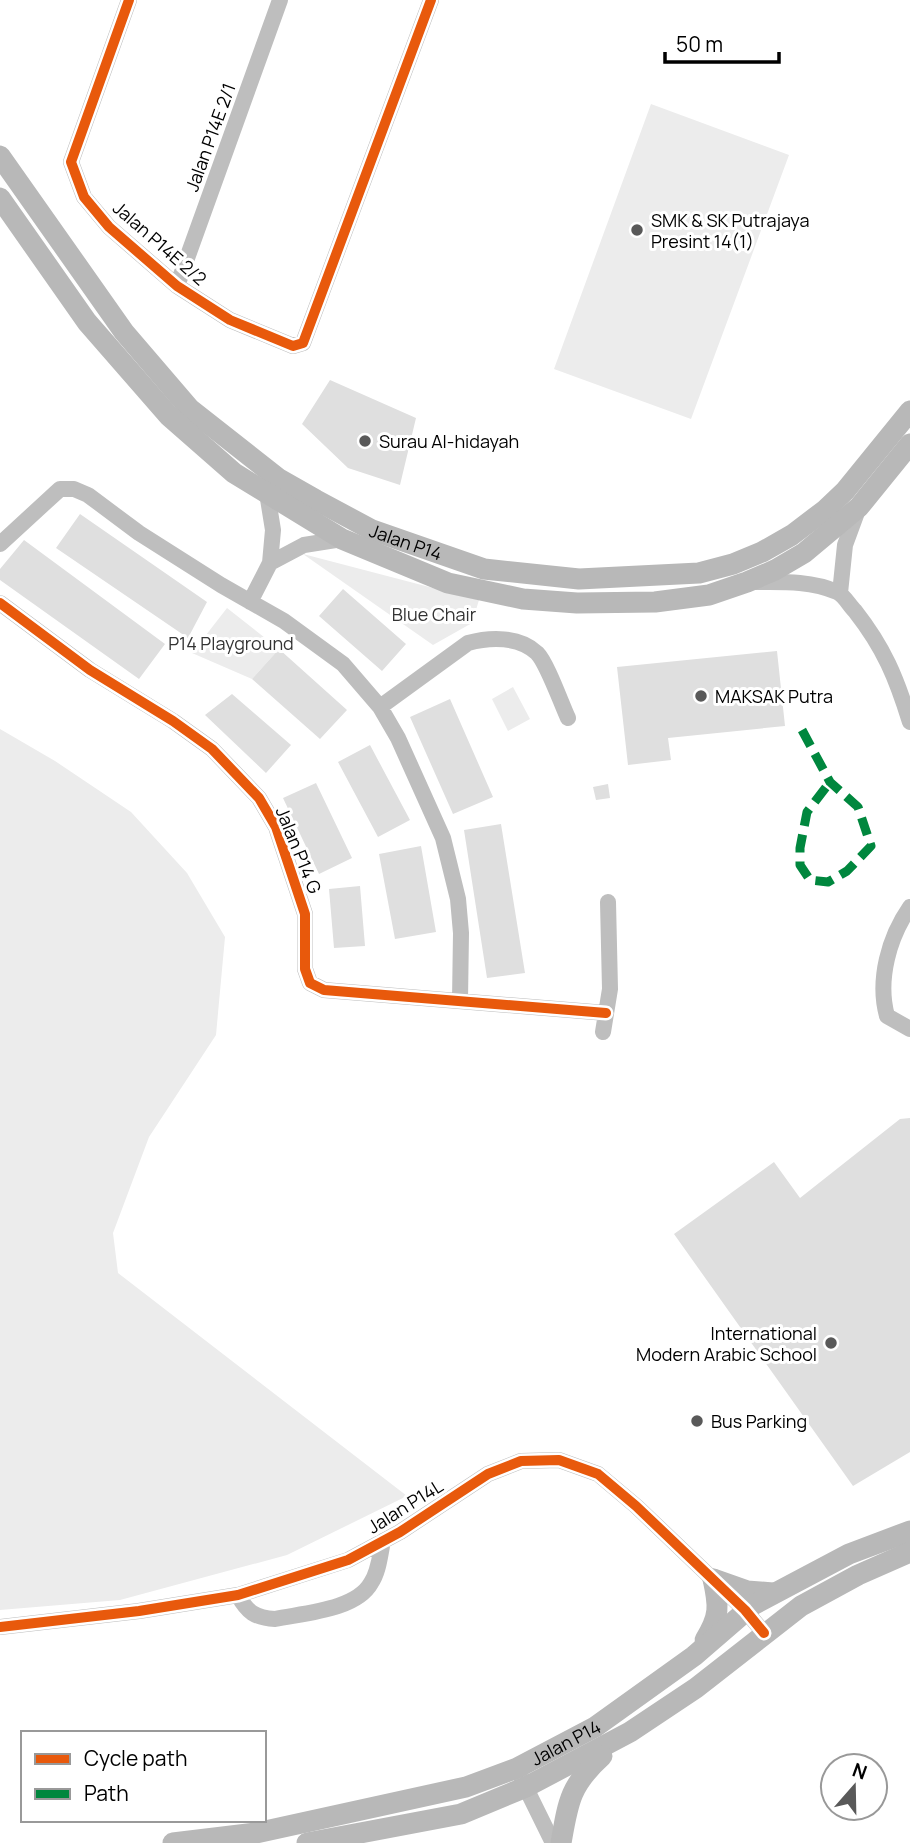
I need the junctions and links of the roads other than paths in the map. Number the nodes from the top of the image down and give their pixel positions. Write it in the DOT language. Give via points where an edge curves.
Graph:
graph roads {
  1 [pos="129,0"];
  2 [pos="280,0"];
  3 [pos="431,0"];
  4 [pos="0,156"];
  5 [pos="8,185"];
  6 [pos="0,198"];
  7 [pos="0,225"];
  8 [pos="31,241"];
  9 [pos="177,286"];
  10 [pos="910,411"];
  11 [pos="910,444"];
  12 [pos="267,493"];
  13 [pos="859,507"];
  14 [pos="342,540"];
  15 [pos="0,544"];
  16 [pos="270,563"];
  17 [pos="747,582"];
  18 [pos="840,593"];
  19 [pos="250,601"];
  20 [pos="0,603"];
  21 [pos="380,707"];
  22 [pos="568,718"];
  23 [pos="910,722"];
  24 [pos="608,902"];
  25 [pos="910,907"];
  26 [pos="460,1000"];
  27 [pos="606,1013"];
  28 [pos="910,1029"];
  29 [pos="603,1032"];
  30 [pos="910,1531"];
  31 [pos="383,1541"];
  32 [pos="910,1552"];
  33 [pos="713,1579"];
  34 [pos="773,1593"];
  35 [pos="238,1595"];
  36 [pos="745,1610"];
  37 [pos="0,1628"];
  38 [pos="764,1633"];
  39 [pos="694,1657"];
  40 [pos="630,1732"];
  41 [pos="521,1777"];
  42 [pos="173,1843"];
  43 [pos="307,1843"];
  44 [pos="553,1843"];
  45 [pos="561,1843"];
  1 -- 9 [label="street, Jalan P14E 2/2" via="71,162 85,197 109,227"];
  2 -- 9 [label="street, Jalan P14E 2/1"];
  3 -- 9 [label="street, Jalan P14E 2/2" via="303,343 293,346 266,337"];
  4 -- 5 [label="main road, Jalan P14"];
  5 -- 10 [label="main road, Jalan P14" via="190,409 279,480 372,530 484,569 579,579 699,573 733,564 792,535 825,510"];
  6 -- 8 [label="main road, Jalan P14"];
  7 -- 8 [label="main road"];
  8 -- 12 [label="main road, Jalan P14" via="87,322 169,415 234,472"];
  11 -- 13 [label="main road, Jalan P14"];
  12 -- 14 [label="main road, Jalan P14"];
  12 -- 16 [label="street" via="273,530"];
  13 -- 17 [label="main road, Jalan P14" via="804,553"];
  13 -- 18 [label="street" via="845,545"];
  14 -- 16 [label="street" via="304,545"];
  14 -- 17 [label="main road, Jalan P14" via="448,583 523,598 655,602 709,594"];
  15 -- 19 [label="street" via="60,489 74,489"];
  16 -- 19 [label="street"];
  17 -- 18 [label="street" via="816,585"];
  18 -- 23 [label="street" via="897,678"];
  19 -- 21 [label="street" via="343,664"];
  20 -- 26 [label="street, Jalan P14 G" via="212,749 259,798 276,827 305,914 305,970 310,983 324,990"];
  21 -- 22 [label="street" via="468,643 512,640 538,654"];
  21 -- 26 [label="street" via="443,838 458,899"];
  24 -- 27 [label="street" via="610,989"];
  25 -- 28 [label="street" via="898,923 882,999 887,1016"];
  26 -- 27 [label="street, Jalan P14 G"];
  27 -- 29 [label="street"];
  30 -- 34 [label="main road, Jalan P14"];
  31 -- 33 [label="street, Jalan P14L" via="488,1474 521,1461 559,1460 598,1474"];
  31 -- 35 [label="street, Jalan P14L" via="348,1560"];
  31 -- 35 [label="street" via="372,1582 353,1601 263,1619 245,1609"];
  32 -- 38 [label="main road, Jalan P14" via="801,1606"];
  33 -- 34 [label="main road" via="747,1591"];
  33 -- 36 [label="street, Jalan P14L"];
  33 -- 39 [label="main road" via="719,1606 714,1625"];
  34 -- 36 [label="main road, Jalan P14"];
  35 -- 37 [label="street, Jalan P14L"];
  36 -- 38 [label="street, Jalan P14L"];
  36 -- 39 [label="main road, Jalan P14"];
  38 -- 40 [label="main road, Jalan P14" via="696,1688"];
  39 -- 41 [label="main road, Jalan P14"];
  40 -- 41 [label="main road, Jalan P14"];
  40 -- 45 [label="main road" via="583,1774 571,1794"];
  41 -- 42 [label="main road, Jalan P14" via="256,1833"];
  41 -- 43 [label="main road, Jalan P14" via="461,1814"];
  41 -- 44 [label="street"];
}
